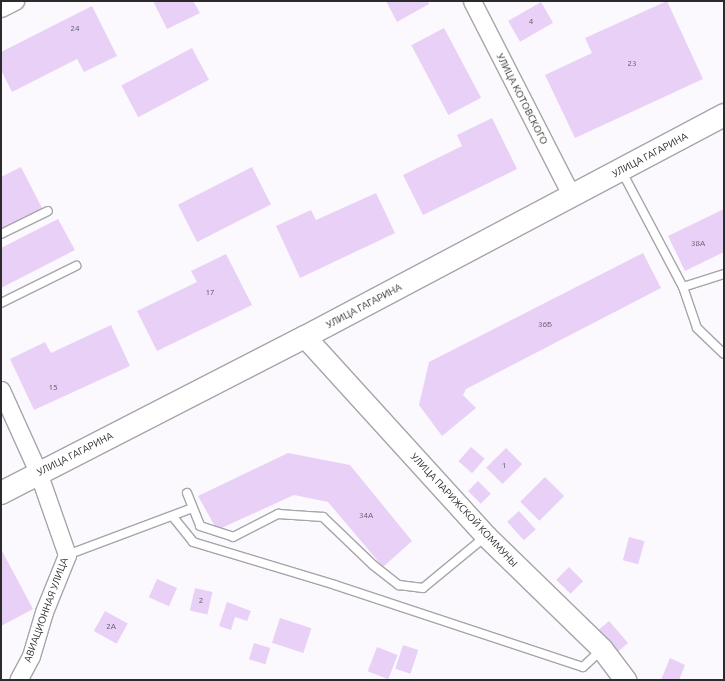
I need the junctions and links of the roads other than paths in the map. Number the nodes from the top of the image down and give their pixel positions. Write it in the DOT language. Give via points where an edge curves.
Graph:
graph roads {
  1 [pos="14,1"];
  2 [pos="472,1"];
  3 [pos="1,8"];
  4 [pos="724,115"];
  5 [pos="621,170"];
  6 [pos="572,196"];
  7 [pos="48,211"];
  8 [pos="1,234"];
  9 [pos="76,266"];
  10 [pos="724,274"];
  11 [pos="683,287"];
  12 [pos="1,303"];
  13 [pos="305,337"];
  14 [pos="724,354"];
  15 [pos="1,390"];
  16 [pos="38,472"];
  17 [pos="1,493"];
  18 [pos="187,493"];
  19 [pos="194,508"];
  20 [pos="173,517"];
  21 [pos="486,536"];
  22 [pos="67,555"];
  23 [pos="602,649"];
  24 [pos="18,680"];
  25 [pos="625,680"];
  1 -- 3 [label="street"];
  2 -- 6 [label="street, УЛИЦА КОТОВСКОГО"];
  4 -- 5 [label="main road, УЛИЦА ГАГАРИНА"];
  5 -- 6 [label="main road, УЛИЦА ГАГАРИНА"];
  5 -- 11 [label="lane"];
  6 -- 13 [label="main road, УЛИЦА ГАГАРИНА"];
  7 -- 8 [label="lane"];
  9 -- 12 [label="lane"];
  10 -- 11 [label="lane"];
  11 -- 14 [label="lane" via="697,328"];
  13 -- 16 [label="main road, УЛИЦА ГАГАРИНА"];
  13 -- 21 [label="street, УЛИЦА ПАРИЖСКОЙ КОММУНЫ"];
  15 -- 16 [label="street, АВИАЦИОННАЯ УЛИЦА"];
  16 -- 17 [label="main road, УЛИЦА ГАГАРИНА"];
  16 -- 22 [label="street, АВИАЦИОННАЯ УЛИЦА"];
  18 -- 19 [label="lane"];
  19 -- 20 [label="lane"];
  19 -- 21 [label="lane" via="200,526 233,537 278,514 323,517 373,565 399,585 423,588"];
  20 -- 22 [label="lane"];
  20 -- 23 [label="lane" via="193,542 335,585 583,667"];
  21 -- 23 [label="street, УЛИЦА ПАРИЖСКОЙ КОММУНЫ"];
  22 -- 24 [label="street, АВИАЦИОННАЯ УЛИЦА" via="44,612 31,656"];
  23 -- 25 [label="street, УЛИЦА ПАРИЖСКОЙ КОММУНЫ"];
}
